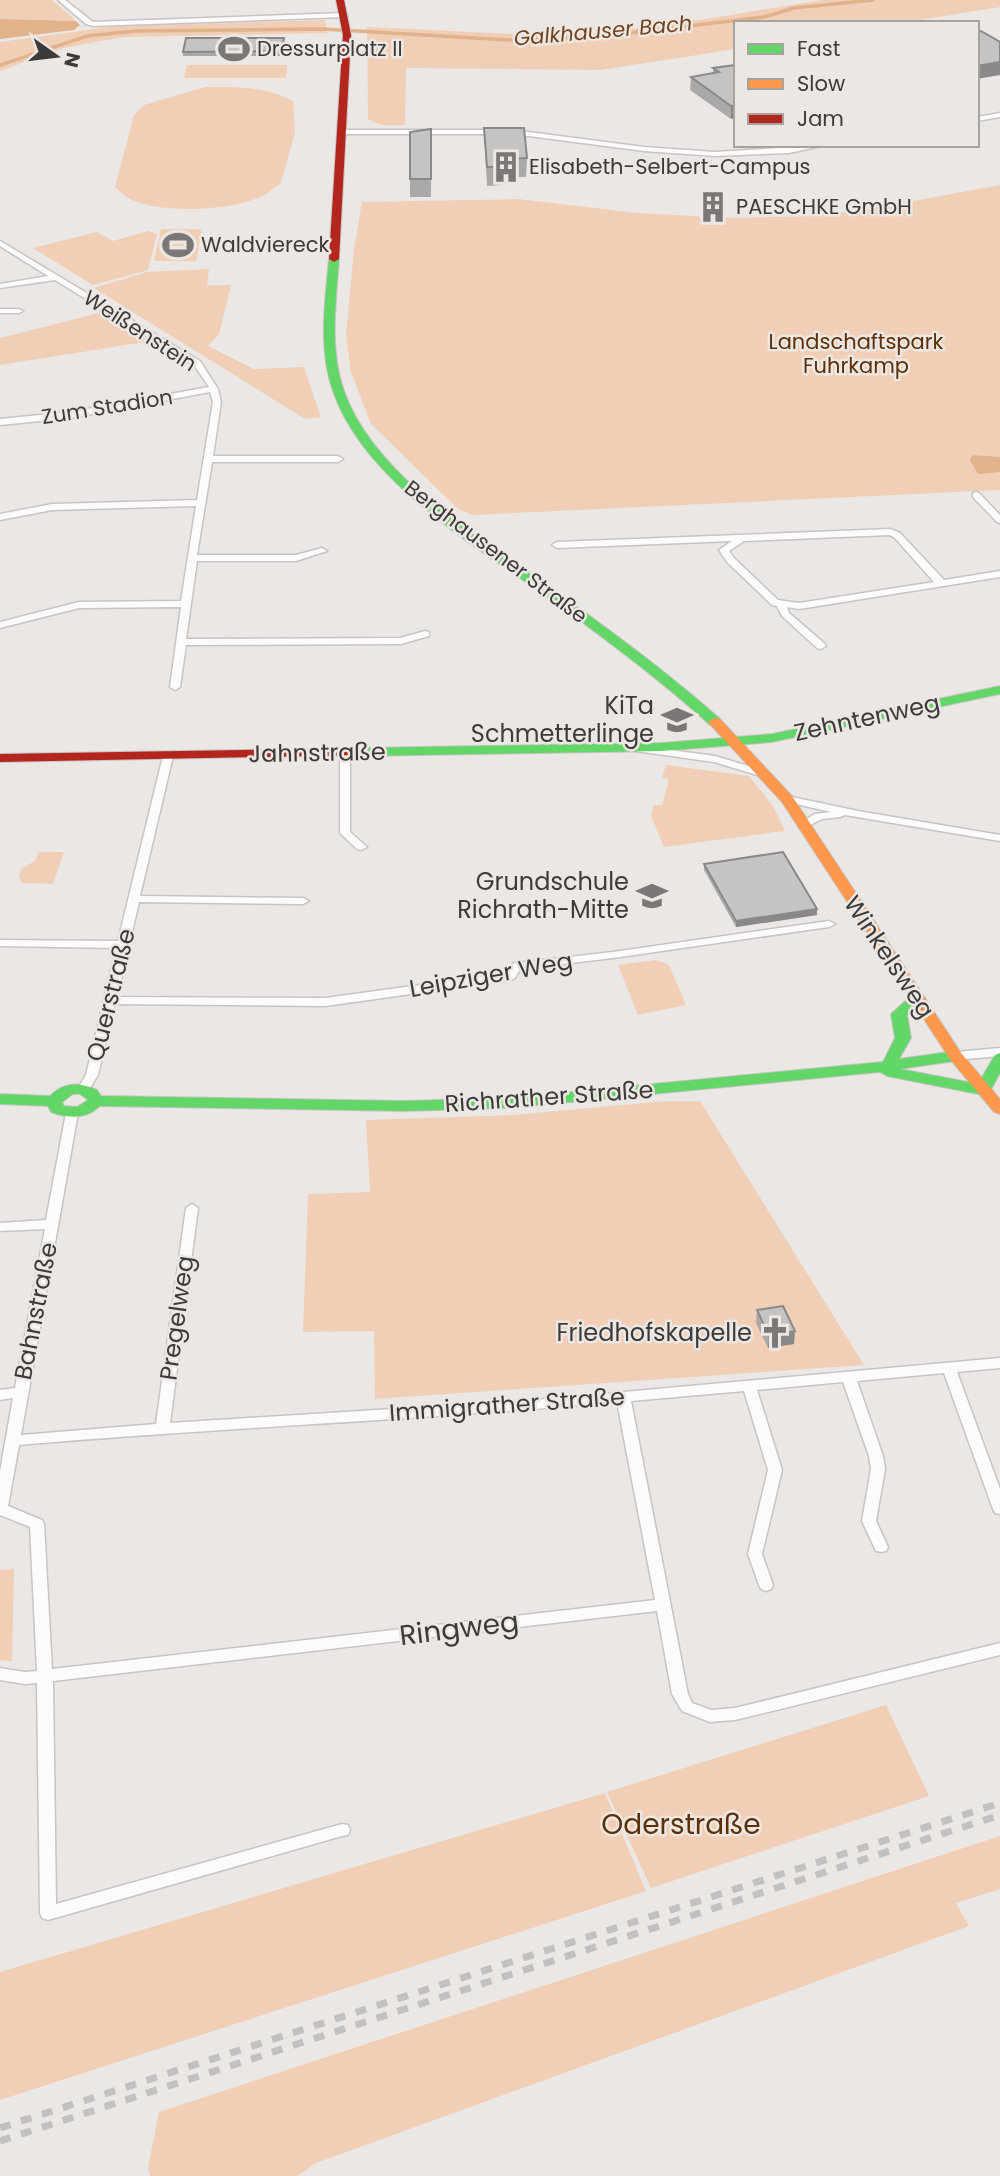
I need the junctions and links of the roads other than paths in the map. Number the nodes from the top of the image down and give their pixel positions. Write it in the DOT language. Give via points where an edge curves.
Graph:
graph roads {
  1 [pos="61,0"];
  2 [pos="344,19"];
  3 [pos="1000,115"];
  4 [pos="979,119"];
  5 [pos="342,132"];
  6 [pos="810,147"];
  7 [pos="0,243"];
  8 [pos="56,277"];
  9 [pos="0,286"];
  10 [pos="0,311"];
  11 [pos="19,311"];
  12 [pos="214,389"];
  13 [pos="0,422"];
  14 [pos="208,458"];
  15 [pos="338,459"];
  16 [pos="976,495"];
  17 [pos="200,503"];
  18 [pos="0,517"];
  19 [pos="1000,520"];
  20 [pos="744,538"];
  21 [pos="556,545"];
  22 [pos="322,551"];
  23 [pos="192,558"];
  24 [pos="1000,574"];
  25 [pos="941,583"];
  26 [pos="186,604"];
  27 [pos="781,606"];
  28 [pos="0,625"];
  29 [pos="425,634"];
  30 [pos="181,642"];
  31 [pos="821,646"];
  32 [pos="175,687"];
  33 [pos="1000,690"];
  34 [pos="734,741"];
  35 [pos="629,748"];
  36 [pos="345,753"];
  37 [pos="169,756"];
  38 [pos="1,762"];
  39 [pos="764,774"];
  40 [pos="788,799"];
  41 [pos="858,814"];
  42 [pos="804,825"];
  43 [pos="1000,838"];
  44 [pos="361,847"];
  45 [pos="134,899"];
  46 [pos="303,901"];
  47 [pos="829,924"];
  48 [pos="0,943"];
  49 [pos="123,945"];
  50 [pos="917,998"];
  51 [pos="110,1000"];
  52 [pos="1000,1052"];
  53 [pos="955,1056"];
  54 [pos="1000,1058"];
  55 [pos="880,1067"];
  56 [pos="84,1088"];
  57 [pos="983,1090"];
  58 [pos="0,1099"];
  59 [pos="54,1101"];
  60 [pos="96,1101"];
  61 [pos="1000,1109"];
  62 [pos="72,1113"];
  63 [pos="192,1208"];
  64 [pos="52,1224"];
  65 [pos="0,1227"];
  66 [pos="1000,1363"];
  67 [pos="949,1368"];
  68 [pos="849,1378"];
  69 [pos="749,1387"];
  70 [pos="20,1392"];
  71 [pos="0,1395"];
  72 [pos="623,1396"];
  73 [pos="162,1428"];
  74 [pos="13,1441"];
  75 [pos="0,1509"];
  76 [pos="1000,1509"];
  77 [pos="881,1547"];
  78 [pos="766,1585"];
  79 [pos="662,1605"];
  80 [pos="1000,1649"];
  81 [pos="0,1674"];
  82 [pos="45,1676"];
  83 [pos="342,1830"];
  1 -- 2 [label="street" via="93,24"];
  2 -- 5 [label="main road, Berghausener Straße"];
  3 -- 4 [label="street"];
  5 -- 6 [label="street" via="513,132 698,154"];
  5 -- 34 [label="main road, Berghausener Straße" via="329,344 332,376 354,428 413,493 656,673"];
  7 -- 8 [label="street, Weißenstein"];
  8 -- 9 [label="street"];
  8 -- 12 [label="street, Weißenstein" via="197,363"];
  10 -- 11 [label="street"];
  12 -- 13 [label="street, Zum Stadion" via="70,415"];
  12 -- 14 [label="street, Weißenstein" via="217,402"];
  14 -- 15 [label="street"];
  14 -- 17 [label="street, Weißenstein"];
  16 -- 19 [label="street"];
  17 -- 18 [label="street" via="52,507"];
  17 -- 23 [label="street, Weißenstein"];
  20 -- 21 [label="street"];
  20 -- 25 [label="street" via="890,532"];
  20 -- 27 [label="street" via="724,550"];
  22 -- 23 [label="street" via="296,558"];
  23 -- 26 [label="street, Weißenstein"];
  24 -- 25 [label="street"];
  25 -- 27 [label="street"];
  26 -- 28 [label="street" via="79,605"];
  26 -- 30 [label="street, Weißenstein"];
  27 -- 31 [label="street"];
  29 -- 30 [label="street" via="401,640"];
  30 -- 32 [label="street, Weißenstein"];
  33 -- 34 [label="main road, Zehntenweg" via="772,738"];
  34 -- 35 [label="main road, Jahnstraße"];
  34 -- 39 [label="main road, Berghausener Straße"];
  35 -- 36 [label="main road, Jahnstraße"];
  35 -- 39 [label="street, Jahnstraße" via="716,759"];
  36 -- 37 [label="main road, Jahnstraße"];
  36 -- 44 [label="street" via="345,833"];
  37 -- 38 [label="main road, Jahnstraße"];
  37 -- 45 [label="street, Querstraße"];
  39 -- 40 [label="main road, Berghausener Straße"];
  40 -- 41 [label="street"];
  40 -- 42 [label="main road, Winkelsweg"];
  41 -- 42 [label="street" via="828,814"];
  41 -- 43 [label="street"];
  42 -- 50 [label="main road, Winkelsweg"];
  45 -- 46 [label="street, Querstraße"];
  45 -- 49 [label="street, Querstraße"];
  47 -- 51 [label="street, Leipziger Weg" via="516,966 511,976 326,1002"];
  48 -- 49 [label="street"];
  49 -- 51 [label="street, Querstraße"];
  50 -- 53 [label="main road, Winkelsweg"];
  50 -- 55 [label="main road" via="899,1014 903,1038"];
  51 -- 56 [label="street, Querstraße" via="92,1075"];
  52 -- 53 [label="street, Richrather Straße"];
  53 -- 55 [label="main road, Richrather Straße"];
  53 -- 57 [label="main road, Winkelsweg"];
  54 -- 57 [label="main road"];
  55 -- 57 [label="main road"];
  55 -- 60 [label="main road, Richrather Straße" via="507,1103 404,1106"];
  56 -- 59 [label="main road" via="61,1092"];
  56 -- 60 [label="main road" via="94,1093"];
  57 -- 61 [label="main road, Winkelsweg"];
  58 -- 59 [label="main road"];
  59 -- 62 [label="main road" via="57,1109"];
  60 -- 62 [label="main road" via="89,1110"];
  62 -- 64 [label="street, Bahnstraße"];
  63 -- 73 [label="street, Pregelweg"];
  64 -- 65 [label="street"];
  64 -- 70 [label="street, Bahnstraße"];
  66 -- 67 [label="street, Immigrather Straße"];
  67 -- 68 [label="street, Immigrather Straße"];
  67 -- 76 [label="street"];
  68 -- 69 [label="street, Immigrather Straße"];
  68 -- 77 [label="street" via="876,1456 869,1521"];
  69 -- 72 [label="street, Immigrather Straße"];
  69 -- 78 [label="street" via="775,1470 755,1554"];
  70 -- 71 [label="street"];
  70 -- 74 [label="street, Bahnstraße"];
  72 -- 73 [label="street, Immigrather Straße"];
  72 -- 79 [label="street"];
  73 -- 74 [label="street, Immigrather Straße"];
  74 -- 75 [label="street, Bahnstraße"];
  75 -- 82 [label="street, Bahnstraße" via="37,1524"];
  79 -- 80 [label="street" via="680,1694 687,1707 709,1716 736,1714"];
  79 -- 82 [label="street, Ringweg"];
  81 -- 82 [label="street, Ringweg"];
  82 -- 83 [label="street" via="48,1913"];
}
